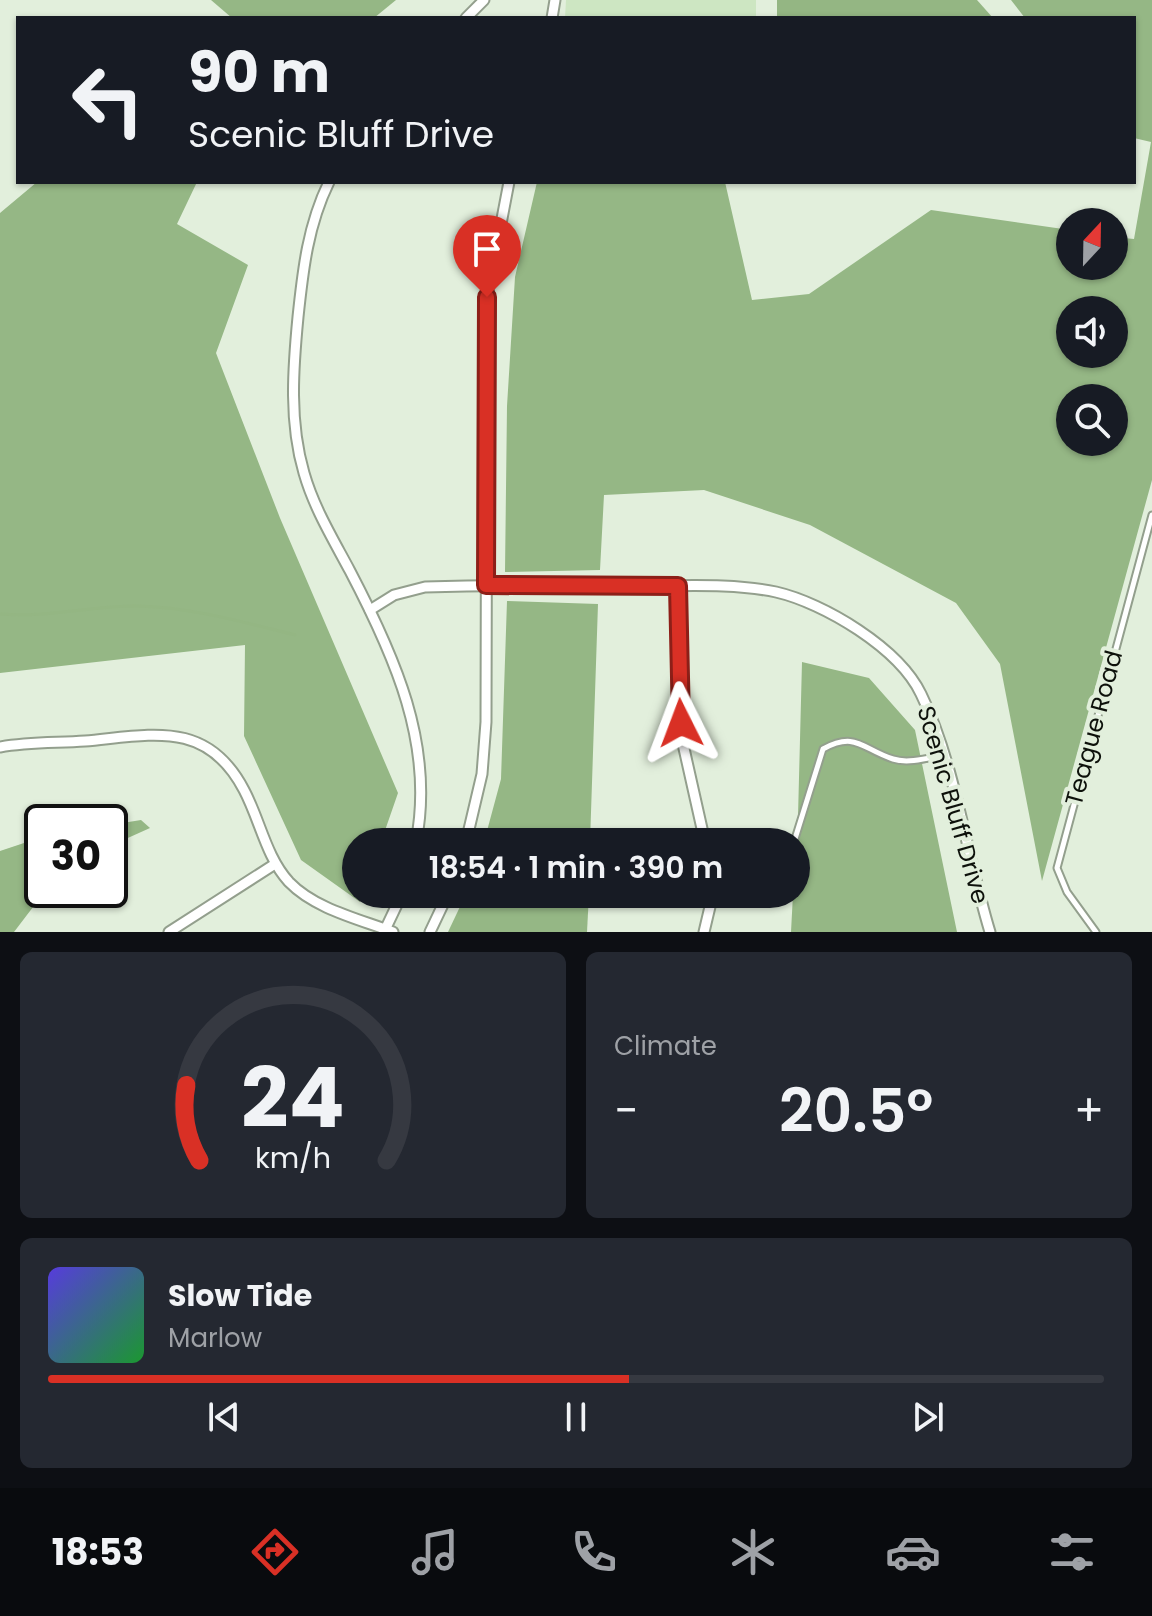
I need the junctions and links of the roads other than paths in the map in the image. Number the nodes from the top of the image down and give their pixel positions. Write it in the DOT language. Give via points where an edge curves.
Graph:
graph roads {
  1 [pos="484,0"];
  2 [pos="468,16"];
  3 [pos="328,184"];
  4 [pos="509,184"];
  5 [pos="1152,515"];
  6 [pos="486,585"];
  7 [pos="678,586"];
  8 [pos="370,610"];
  9 [pos="0,747"];
  10 [pos="943,755"];
  11 [pos="417,828"];
  12 [pos="469,828"];
  13 [pos="702,828"];
  14 [pos="798,828"];
  15 [pos="275,864"];
  16 [pos="396,908"];
  17 [pos="441,908"];
  18 [pos="710,908"];
  19 [pos="387,931"];
  20 [pos="169,932"];
  21 [pos="430,932"];
  22 [pos="704,932"];
  23 [pos="990,932"];
  24 [pos="1096,932"];
  1 -- 2 [label="street"];
  3 -- 8 [label="street" via="310,229 305,261 294,364 296,439 318,511"];
  4 -- 6 [label="street" via="487,297"];
  5 -- 24 [label="lane, Teague Road" via="1057,868"];
  6 -- 7 [label="street, Scenic Bluff Drive"];
  6 -- 8 [label="street, Scenic Bluff Drive" via="425,587 394,595"];
  6 -- 12 [label="street" via="485,735"];
  7 -- 10 [label="street, Scenic Bluff Drive" via="778,593 845,622 894,660 920,691"];
  7 -- 13 [label="street" via="683,744"];
  8 -- 11 [label="street" via="393,659 416,733"];
  9 -- 15 [label="street" via="170,734 204,745 228,765 244,789"];
  10 -- 14 [label="lane" via="896,760 844,740 823,749"];
  10 -- 23 [label="street, Scenic Bluff Drive"];
  15 -- 19 [label="street" via="312,899"];
  15 -- 20 [label="street"];
  16 -- 19 [label="street"];
  17 -- 21 [label="street"];
  18 -- 22 [label="street"];
}
